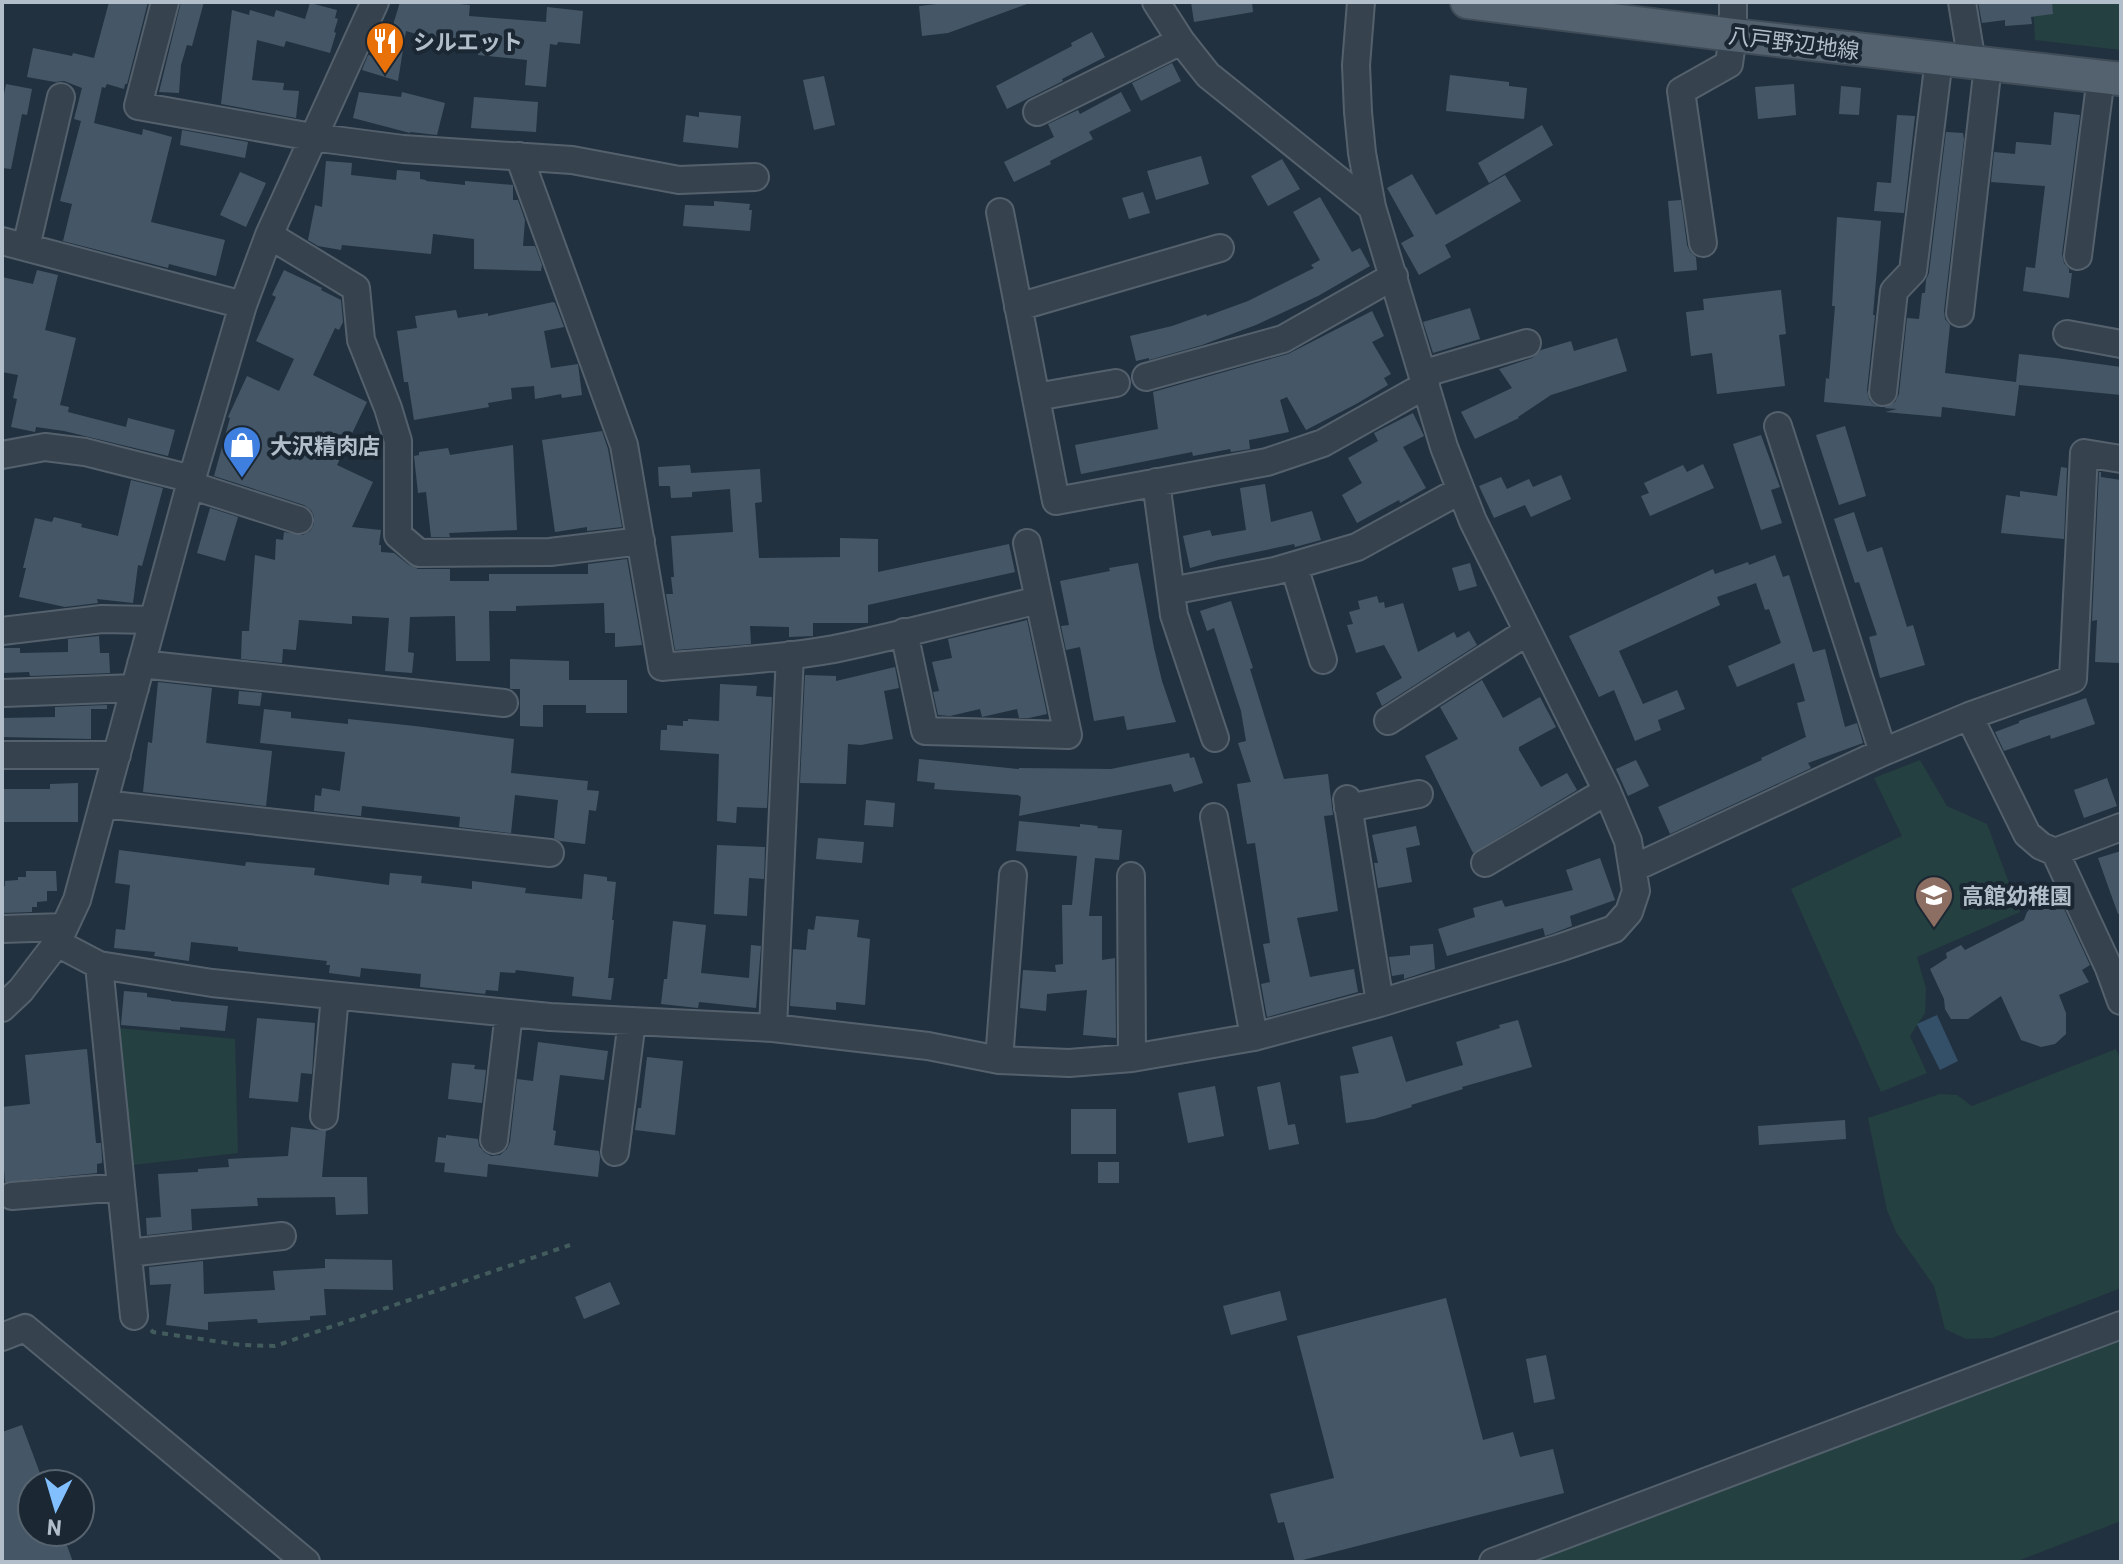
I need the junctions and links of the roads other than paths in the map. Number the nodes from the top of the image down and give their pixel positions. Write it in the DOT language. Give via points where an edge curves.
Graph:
graph roads {
  1 [pos="165,2"];
  2 [pos="375,2"];
  3 [pos="1156,2"];
  4 [pos="1361,2"];
  5 [pos="1467,2"];
  6 [pos="1733,2"];
  7 [pos="1962,2"];
  8 [pos="1733,35"];
  9 [pos="1181,41"];
  10 [pos="1939,59"];
  11 [pos="1980,64"];
  12 [pos="2111,78"];
  13 [pos="61,97"];
  14 [pos="1037,112"];
  15 [pos="312,137"];
  16 [pos="519,156"];
  17 [pos="755,177"];
  18 [pos="1372,207"];
  19 [pos="1000,212"];
  20 [pos="269,235"];
  21 [pos="1703,243"];
  22 [pos="14,244"];
  23 [pos="1220,248"];
  24 [pos="2078,256"];
  25 [pos="1394,276"];
  26 [pos="243,305"];
  27 [pos="1018,307"];
  28 [pos="1960,313"];
  29 [pos="2067,334"];
  30 [pos="1527,343"];
  31 [pos="2121,344"];
  32 [pos="1146,377"];
  33 [pos="1424,380"];
  34 [pos="1116,383"];
  35 [pos="1883,392"];
  36 [pos="1036,397"];
  37 [pos="1778,426"];
  38 [pos="2,455"];
  39 [pos="2121,459"];
  40 [pos="191,482"];
  41 [pos="1156,482"];
  42 [pos="1461,490"];
  43 [pos="299,520"];
  44 [pos="641,541"];
  45 [pos="1027,543"];
  46 [pos="1294,566"];
  47 [pos="1171,591"];
  48 [pos="1039,600"];
  49 [pos="153,620"];
  50 [pos="2,631"];
  51 [pos="904,632"];
  52 [pos="1527,632"];
  53 [pos="790,655"];
  54 [pos="1323,660"];
  55 [pos="138,676"];
  56 [pos="4,693"];
  57 [pos="504,703"];
  58 [pos="1969,716"];
  59 [pos="1388,721"];
  60 [pos="1215,738"];
  61 [pos="1883,752"];
  62 [pos="2,755"];
  63 [pos="117,755"];
  64 [pos="1607,791"];
  65 [pos="1419,794"];
  66 [pos="103,804"];
  67 [pos="1214,817"];
  68 [pos="2121,827"];
  69 [pos="2055,852"];
  70 [pos="550,853"];
  71 [pos="1485,863"];
  72 [pos="1634,868"];
  73 [pos="1013,875"];
  74 [pos="1131,876"];
  75 [pos="2,929"];
  76 [pos="61,935"];
  77 [pos="99,965"];
  78 [pos="2115,966"];
  79 [pos="335,996"];
  80 [pos="2121,1001"];
  81 [pos="1380,1003"];
  82 [pos="2,1008"];
  83 [pos="509,1013"];
  84 [pos="632,1021"];
  85 [pos="773,1028"];
  86 [pos="1254,1037"];
  87 [pos="1132,1058"];
  88 [pos="999,1060"];
  89 [pos="324,1116"];
  90 [pos="494,1140"];
  91 [pos="615,1152"];
  92 [pos="121,1187"];
  93 [pos="12,1196"];
  94 [pos="282,1236"];
  95 [pos="128,1253"];
  96 [pos="134,1316"];
  97 [pos="2121,1325"];
  98 [pos="2,1337"];
  99 [pos="301,1561"];
  100 [pos="1493,1562"];
  1 -- 15 [label="street" via="138,106"];
  2 -- 15 [label="street"];
  3 -- 9 [label="street"];
  4 -- 18 [label="street" via="1358,112"];
  5 -- 8 [label="main road, 八戸野辺地線"];
  6 -- 8 [label="street"];
  7 -- 11 [label="street"];
  8 -- 10 [label="main road, 八戸野辺地線"];
  8 -- 21 [label="street" via="1729,64 1681,91"];
  9 -- 14 [label="street"];
  9 -- 18 [label="street" via="1208,75"];
  10 -- 11 [label="main road, 八戸野辺地線"];
  10 -- 35 [label="street" via="1913,271 1894,291"];
  11 -- 12 [label="main road, 八戸野辺地線"];
  11 -- 28 [label="street"];
  12 -- 24 [label="street"];
  13 -- 22 [label="street"];
  15 -- 16 [label="street"];
  15 -- 20 [label="street"];
  16 -- 17 [label="street" via="679,180"];
  16 -- 44 [label="street" via="624,445"];
  18 -- 25 [label="street"];
  19 -- 27 [label="street"];
  20 -- 26 [label="street"];
  20 -- 44 [label="street" via="356,288 361,340 398,441 398,535 419,553 550,552"];
  22 -- 26 [label="street"];
  23 -- 27 [label="street"];
  25 -- 32 [label="street" via="1283,339"];
  25 -- 33 [label="street"];
  26 -- 40 [label="street"];
  27 -- 36 [label="street"];
  29 -- 31 [label="street"];
  30 -- 33 [label="street"];
  33 -- 41 [label="street" via="1323,443 1267,462"];
  33 -- 42 [label="street"];
  34 -- 36 [label="street"];
  36 -- 41 [label="street" via="1056,501"];
  37 -- 61 [label="street"];
  38 -- 40 [label="street" via="45,447 85,452"];
  39 -- 58 [label="street" via="2084,453 2073,679"];
  40 -- 43 [label="street"];
  40 -- 49 [label="street"];
  41 -- 47 [label="street"];
  42 -- 46 [label="street" via="1357,547"];
  42 -- 52 [label="street"];
  44 -- 53 [label="street" via="662,667"];
  45 -- 48 [label="street"];
  46 -- 47 [label="street"];
  46 -- 54 [label="street"];
  47 -- 60 [label="street" via="1174,615"];
  48 -- 51 [label="street"];
  48 -- 51 [label="street" via="1068,735 925,731"];
  49 -- 50 [label="street" via="102,619"];
  49 -- 55 [label="street"];
  51 -- 53 [label="street"];
  52 -- 59 [label="street"];
  52 -- 64 [label="street"];
  53 -- 85 [label="street"];
  55 -- 56 [label="street"];
  55 -- 57 [label="street"];
  55 -- 63 [label="street"];
  58 -- 61 [label="street"];
  58 -- 69 [label="street" via="2027,834"];
  61 -- 72 [label="street"];
  62 -- 63 [label="street"];
  63 -- 66 [label="street"];
  64 -- 71 [label="street"];
  64 -- 72 [label="street"];
  65 -- 81 [label="street" via="1348,804"];
  66 -- 70 [label="street"];
  66 -- 76 [label="street" via="77,900"];
  67 -- 86 [label="street"];
  68 -- 69 [label="street"];
  69 -- 78 [label="street"];
  72 -- 81 [label="street" via="1636,891 1629,912 1614,929"];
  73 -- 88 [label="street"];
  74 -- 87 [label="street"];
  75 -- 76 [label="street"];
  76 -- 77 [label="street"];
  76 -- 82 [label="street"];
  77 -- 79 [label="street"];
  77 -- 92 [label="street"];
  78 -- 80 [label="street"];
  79 -- 83 [label="street"];
  79 -- 89 [label="street"];
  81 -- 86 [label="street"];
  83 -- 84 [label="street"];
  83 -- 90 [label="street"];
  84 -- 85 [label="street"];
  84 -- 91 [label="street"];
  85 -- 88 [label="street"];
  86 -- 87 [label="street"];
  87 -- 88 [label="street" via="1069,1063"];
  92 -- 93 [label="street"];
  92 -- 95 [label="street"];
  94 -- 95 [label="street"];
  95 -- 96 [label="street"];
  97 -- 100 [label="street"];
  98 -- 99 [label="street" via="25,1328"];
}
